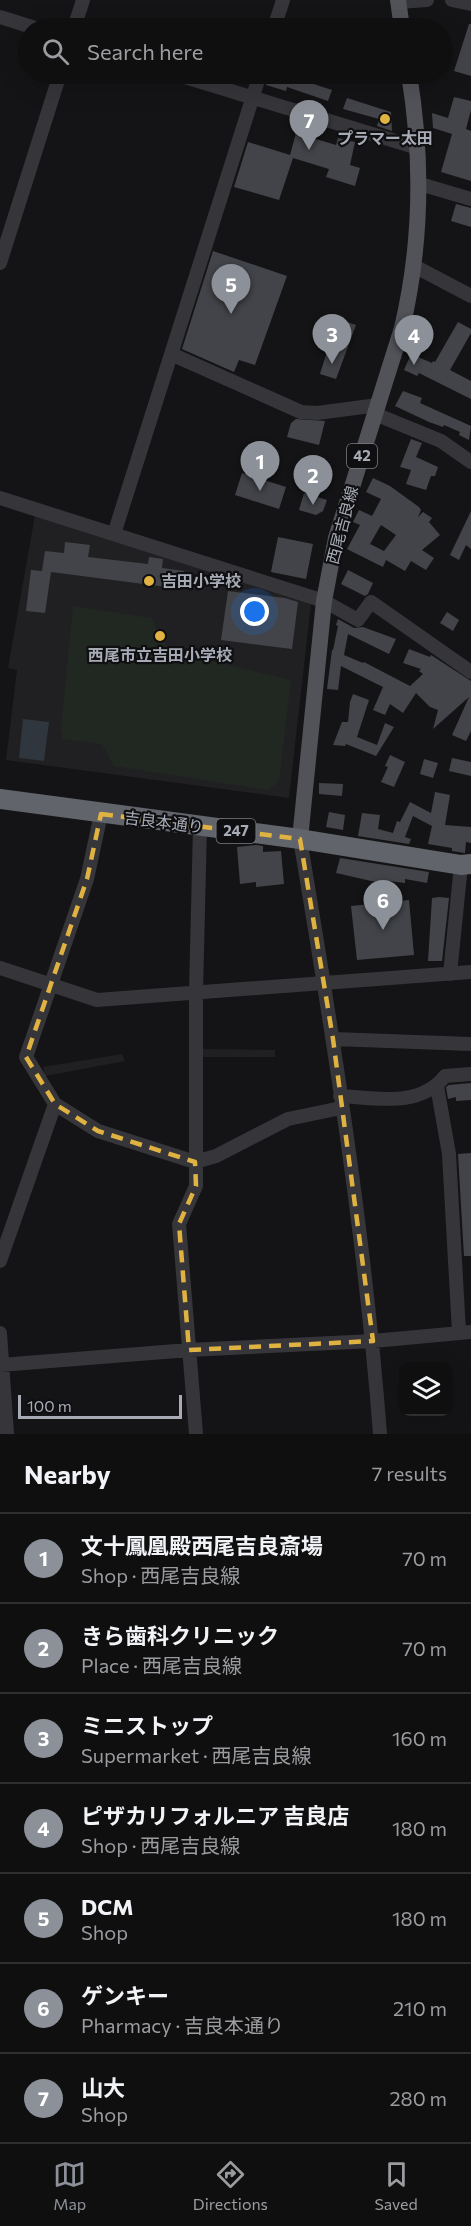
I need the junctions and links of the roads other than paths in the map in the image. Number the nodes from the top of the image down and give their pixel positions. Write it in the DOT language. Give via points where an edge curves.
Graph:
graph roads {
  1 [pos="83,0"];
  2 [pos="283,0"];
  3 [pos="427,0"];
  4 [pos="453,0"];
  5 [pos="398,1"];
  6 [pos="471,4"];
  7 [pos="0,17"];
  8 [pos="77,18"];
  9 [pos="277,18"];
  10 [pos="401,18"];
  11 [pos="18,23"];
  12 [pos="57,84"];
  13 [pos="208,84"];
  14 [pos="257,84"];
  15 [pos="410,84"];
  16 [pos="253,98"];
  17 [pos="418,148"];
  18 [pos="420,184"];
  19 [pos="471,199"];
  20 [pos="0,264"];
  21 [pos="414,267"];
  22 [pos="471,296"];
  23 [pos="171,354"];
  24 [pos="377,410"];
  25 [pos="471,462"];
  26 [pos="0,498"];
  27 [pos="114,534"];
  28 [pos="324,601"];
  29 [pos="471,672"];
  30 [pos="0,799"];
  31 [pos="101,814"];
  32 [pos="200,826"];
  33 [pos="300,839"];
  34 [pos="466,865"];
  35 [pos="0,968"];
  36 [pos="471,972"];
  37 [pos="450,974"];
  38 [pos="324,983"];
  39 [pos="50,986"];
  40 [pos="195,992"];
  41 [pos="333,1039"];
  42 [pos="471,1044"];
  43 [pos="471,1074"];
  44 [pos="437,1086"];
  45 [pos="341,1102"];
  46 [pos="55,1104"];
  47 [pos="195,1162"];
  48 [pos="0,1261"];
  49 [pos="465,1332"];
  50 [pos="0,1333"];
  51 [pos="373,1341"];
  52 [pos="189,1350"];
  53 [pos="1,1364"];
  54 [pos="7,1434"];
  55 [pos="196,1434"];
  56 [pos="380,1434"];
  1 -- 8 [label="street"];
  2 -- 9 [label="street"];
  3 -- 5 [label="street"];
  4 -- 6 [label="street"];
  5 -- 10 [label="main road"];
  7 -- 11 [label="street"];
  12 -- 20 [label="street"];
  13 -- 16 [label="street"];
  14 -- 16 [label="street"];
  15 -- 17 [label="main road, 西尾吉良線 / 42"];
  16 -- 17 [label="street"];
  16 -- 23 [label="street"];
  17 -- 18 [label="main road, 西尾吉良線 / 42"];
  18 -- 19 [label="street"];
  18 -- 21 [label="main road, 西尾吉良線 / 42"];
  21 -- 22 [label="street"];
  21 -- 24 [label="main road, 西尾吉良線 / 42" via="402,328"];
  23 -- 24 [label="street" via="302,412"];
  23 -- 27 [label="street"];
  24 -- 25 [label="street" via="441,441"];
  24 -- 28 [label="main road, 西尾吉良線 / 42" via="336,538"];
  26 -- 27 [label="street"];
  27 -- 28 [label="street"];
  28 -- 29 [label="street" via="358,620 371,602"];
  28 -- 33 [label="main road, 西尾吉良線 / 42"];
  30 -- 31 [label="highway, 吉良本通り / 247"];
  31 -- 32 [label="highway, 吉良本通り / 247"];
  31 -- 39 [label="street" via="87,879"];
  32 -- 33 [label="highway, 吉良本通り / 247"];
  32 -- 40 [label="street"];
  33 -- 34 [label="highway, 吉良本通り / 247"];
  33 -- 38 [label="street"];
  34 -- 37 [label="street"];
  35 -- 39 [label="street"];
  36 -- 37 [label="street"];
  37 -- 38 [label="street"];
  38 -- 40 [label="street"];
  38 -- 41 [label="street"];
  39 -- 40 [label="street" via="97,1000"];
  39 -- 46 [label="street" via="26,1057"];
  40 -- 47 [label="street"];
  41 -- 42 [label="street"];
  41 -- 45 [label="street"];
  43 -- 44 [label="street" via="445,1076"];
  44 -- 45 [label="street" via="404,1100"];
  44 -- 49 [label="street" via="449,1154"];
  45 -- 47 [label="street" via="288,1119 216,1156"];
  45 -- 51 [label="street"];
  46 -- 47 [label="street" via="98,1131"];
  46 -- 48 [label="street"];
  47 -- 52 [label="street" via="196,1186 179,1224"];
  49 -- 51 [label="street"];
  50 -- 53 [label="street"];
  51 -- 52 [label="street"];
  51 -- 56 [label="street"];
  52 -- 53 [label="street"];
  52 -- 55 [label="street"];
  53 -- 54 [label="street"];
}
